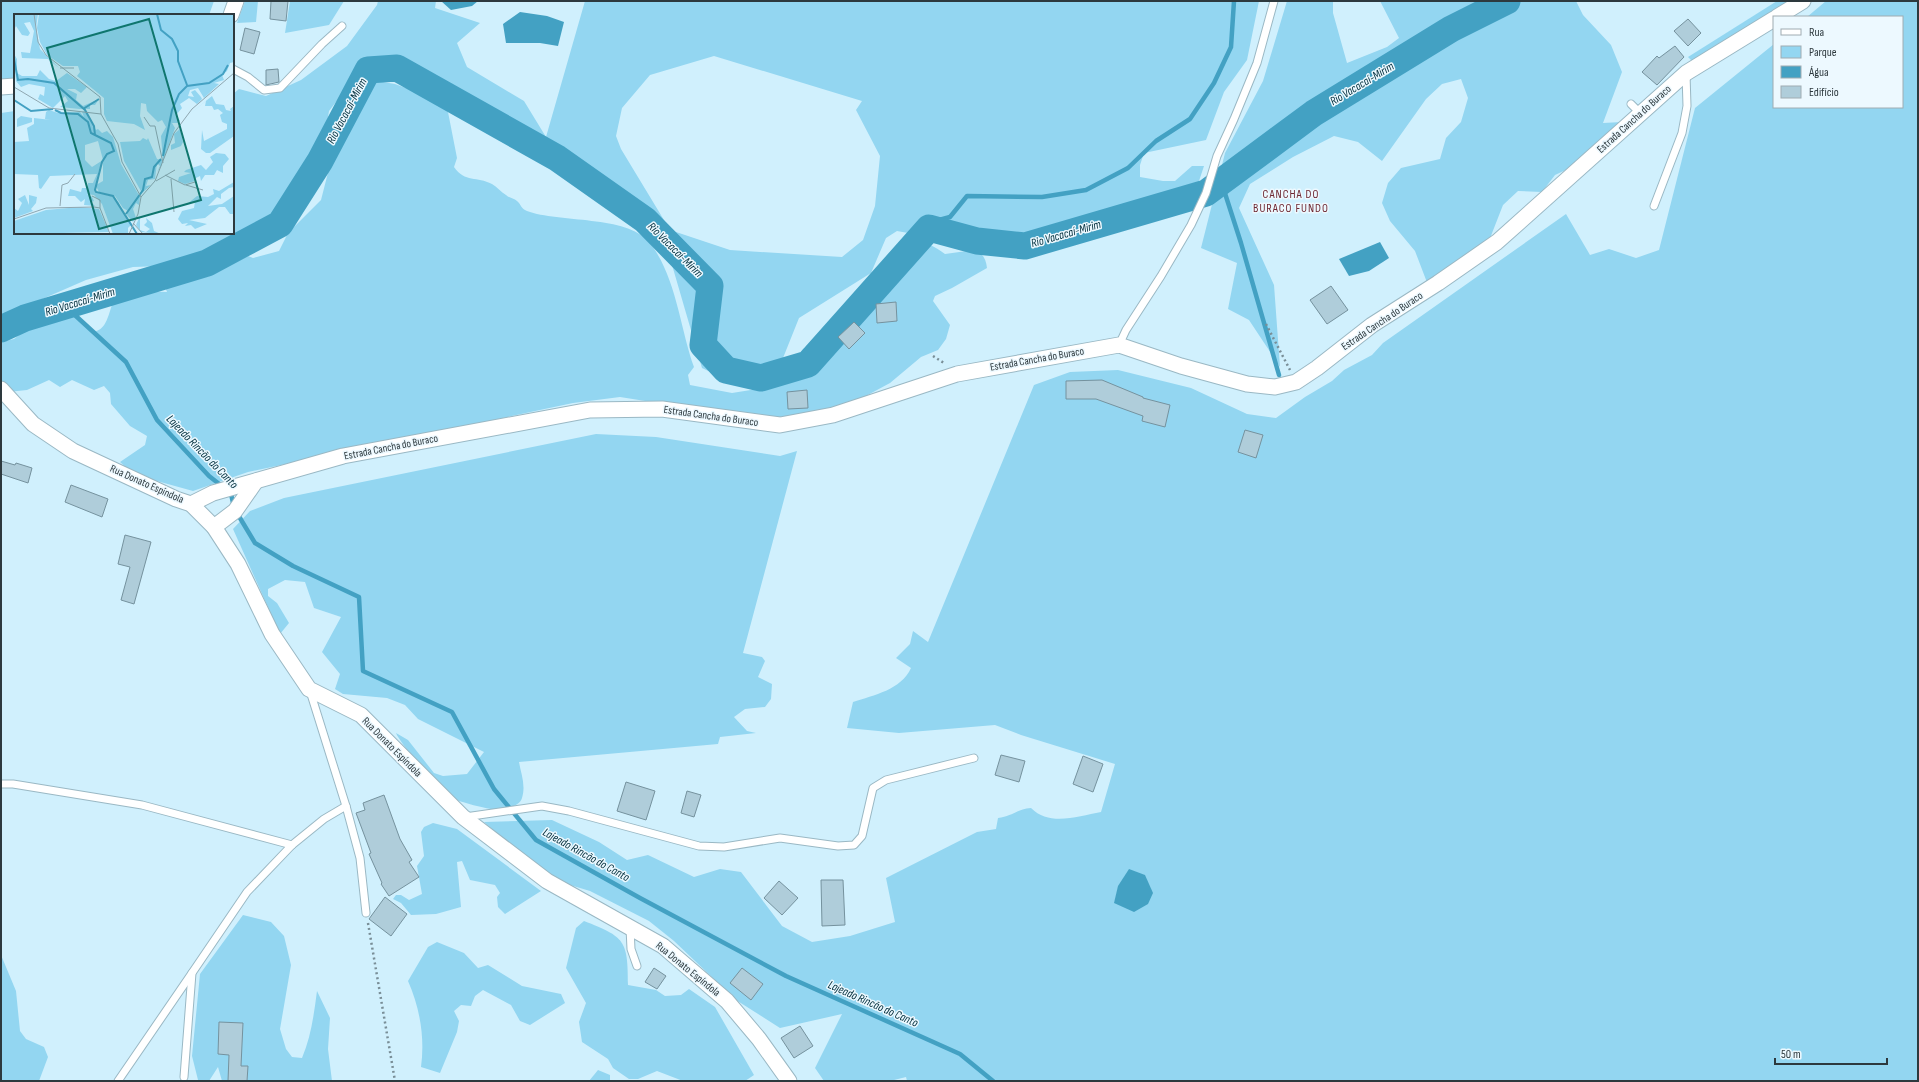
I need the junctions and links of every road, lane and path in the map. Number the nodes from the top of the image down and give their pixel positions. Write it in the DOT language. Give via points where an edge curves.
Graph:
graph roads {
  1 [pos="236,1"];
  2 [pos="1274,1"];
  3 [pos="1803,1"];
  4 [pos="231,14"];
  5 [pos="1779,16"];
  6 [pos="1773,20"];
  7 [pos="342,26"];
  8 [pos="234,69"];
  9 [pos="1686,73"];
  10 [pos="14,86"];
  11 [pos="1,87"];
  12 [pos="1654,206"];
  13 [pos="1266,324"];
  14 [pos="1119,345"];
  15 [pos="1296,382"];
  16 [pos="1,389"];
  17 [pos="256,481"];
  18 [pos="191,504"];
  19 [pos="214,527"];
  20 [pos="309,689"];
  21 [pos="974,758"];
  22 [pos="1,784"];
  23 [pos="346,806"];
  24 [pos="463,817"];
  25 [pos="292,845"];
  26 [pos="366,913"];
  27 [pos="630,928"];
  28 [pos="637,966"];
  29 [pos="192,973"];
  30 [pos="184,1077"];
  31 [pos="118,1081"];
  32 [pos="395,1081"];
  33 [pos="789,1081"];
  1 -- 4 [label="street"];
  2 -- 14 [label="lane" via="1257,63 1217,156 1206,192 1191,225"];
  3 -- 5 [label="street"];
  6 -- 9 [label="street, Estrada Cancha do Buraco"];
  7 -- 8 [label="lane" via="280,88 264,90 248,76"];
  9 -- 12 [label="lane" via="1687,106 1682,133"];
  9 -- 15 [label="street, Estrada Cancha do Buraco" via="1635,108 1497,242 1372,325"];
  10 -- 11 [label="street"];
  13 -- 15 [label="path"];
  14 -- 15 [label="street, Estrada Cancha do Buraco" via="1181,366 1247,384 1275,387"];
  14 -- 17 [label="street, Estrada Cancha do Buraco" via="957,374 833,415 780,425 662,409 590,410 343,456"];
  16 -- 18 [label="street, Rua Donato Espíndola" via="33,424 73,451"];
  17 -- 18 [label="street, Estrada Cancha do Buraco" via="213,494"];
  17 -- 19 [label="street" via="235,511"];
  18 -- 19 [label="street, Rua Donato Espíndola"];
  19 -- 20 [label="street, Rua Donato Espíndola" via="238,564 272,634"];
  20 -- 23 [label="lane"];
  20 -- 24 [label="street, Rua Donato Espíndola" via="361,715"];
  21 -- 24 [label="lane" via="886,780 873,788 862,836 854,845 838,846 780,838 724,847 699,846 542,806"];
  22 -- 25 [label="lane" via="142,805"];
  23 -- 25 [label="lane" via="324,818"];
  23 -- 26 [label="lane" via="360,858"];
  24 -- 27 [label="street, Rua Donato Espíndola" via="547,881"];
  25 -- 29 [label="lane" via="247,892"];
  26 -- 32 [label="path"];
  27 -- 28 [label="lane" via="631,949"];
  27 -- 33 [label="street, Rua Donato Espíndola" via="663,946 727,1001 759,1039"];
  29 -- 30 [label="lane"];
  29 -- 31 [label="lane"];
}
